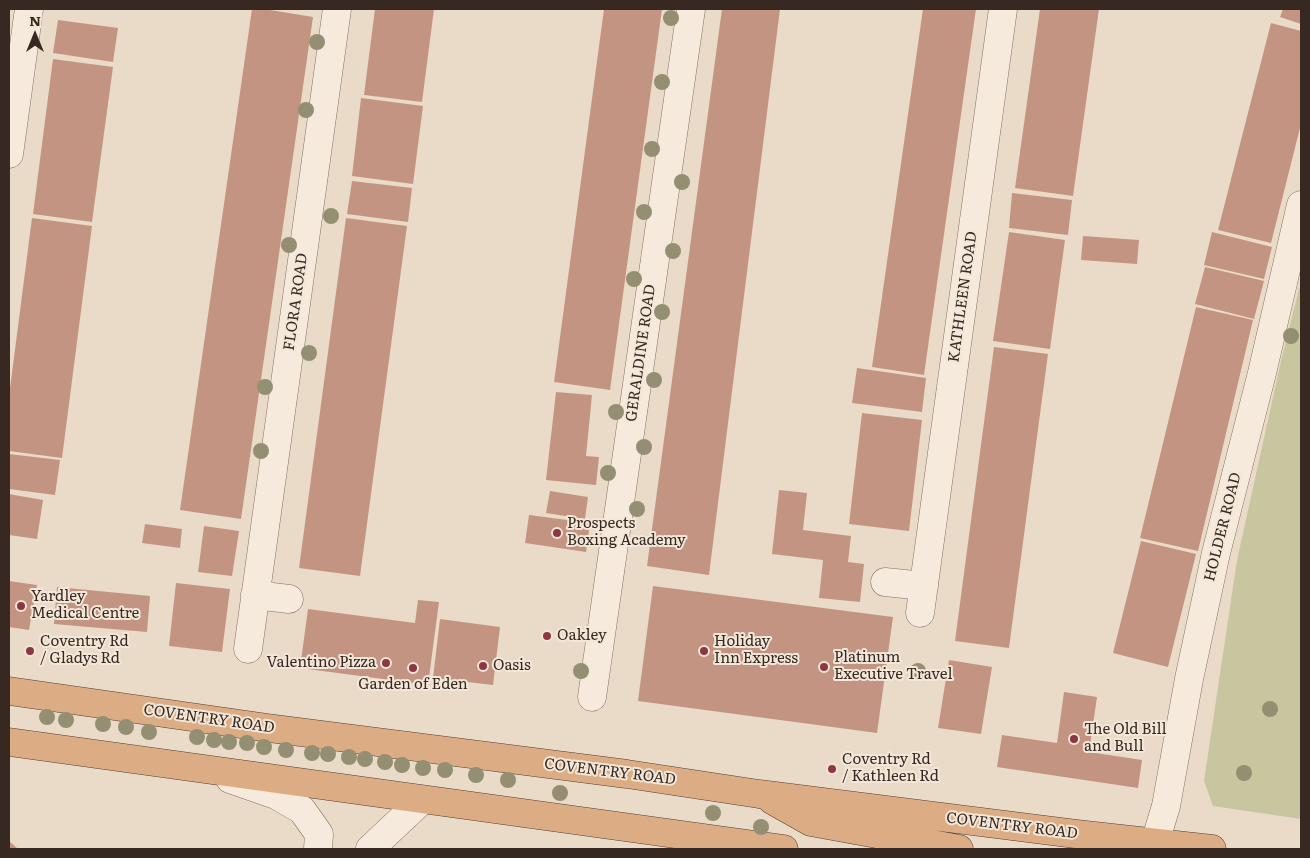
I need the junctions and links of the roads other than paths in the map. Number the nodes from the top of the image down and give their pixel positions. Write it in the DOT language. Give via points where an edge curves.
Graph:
graph roads {
  1 [pos="29,9"];
  2 [pos="337,9"];
  3 [pos="691,9"];
  4 [pos="1003,9"];
  5 [pos="9,154"];
  6 [pos="1301,205"];
  7 [pos="885,582"];
  8 [pos="924,586"];
  9 [pos="255,595"];
  10 [pos="289,599"];
  11 [pos="920,613"];
  12 [pos="248,649"];
  13 [pos="9,691"];
  14 [pos="592,697"];
  15 [pos="9,742"];
  16 [pos="201,769"];
  17 [pos="759,794"];
  18 [pos="422,800"];
  19 [pos="1154,846"];
  20 [pos="318,849"];
  21 [pos="370,849"];
  22 [pos="784,849"];
  23 [pos="959,849"];
  24 [pos="1212,849"];
  1 -- 5 [label="street"];
  2 -- 9 [label="street, FLORA ROAD"];
  3 -- 14 [label="street, GERALDINE ROAD"];
  4 -- 8 [label="street, KATHLEEN ROAD"];
  6 -- 19 [label="street, HOLDER ROAD" via="1216,553 1166,806"];
  7 -- 8 [label="street"];
  8 -- 11 [label="street, KATHLEEN ROAD"];
  9 -- 10 [label="street"];
  9 -- 12 [label="street, FLORA ROAD"];
  13 -- 17 [label="highway, COVENTRY ROAD"];
  15 -- 16 [label="highway"];
  16 -- 18 [label="highway"];
  16 -- 20 [label="street" via="276,795 302,810 319,834"];
  17 -- 19 [label="highway, COVENTRY ROAD"];
  17 -- 23 [label="highway" via="811,822"];
  18 -- 21 [label="street"];
  18 -- 22 [label="highway"];
  19 -- 24 [label="highway, COVENTRY ROAD"];
}
